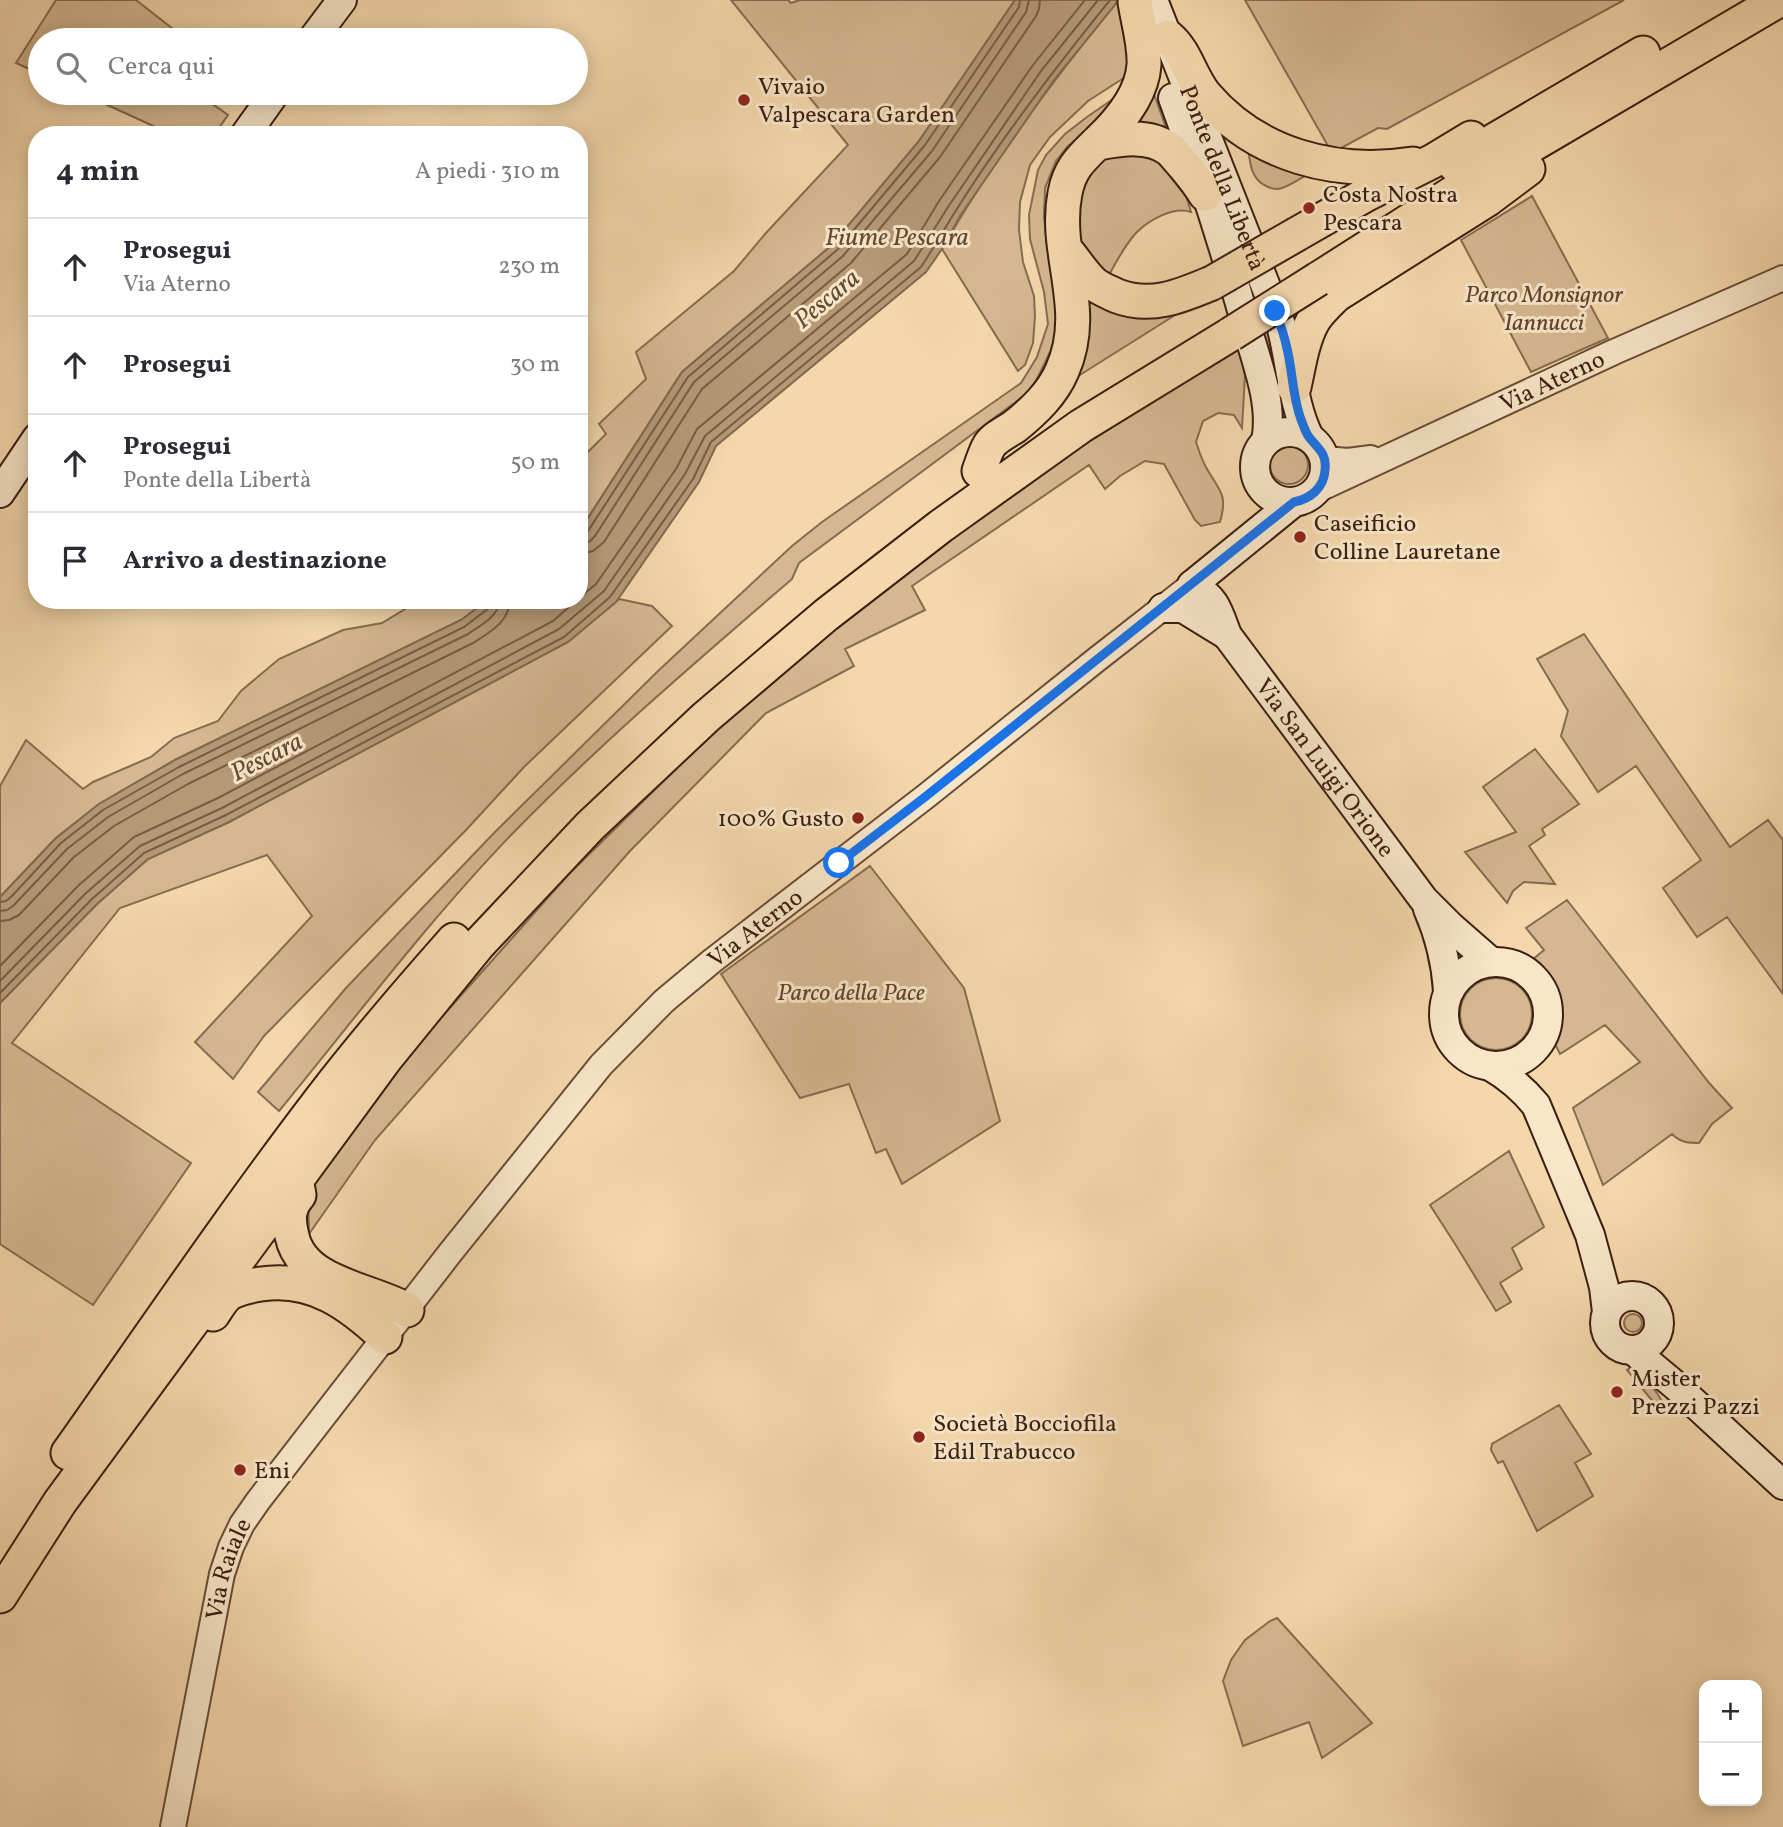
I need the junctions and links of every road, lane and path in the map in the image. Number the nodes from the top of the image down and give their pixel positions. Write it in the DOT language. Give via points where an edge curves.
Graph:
graph roads {
  1 [pos="342,0"];
  2 [pos="1734,0"];
  3 [pos="1779,0"];
  4 [pos="1140,1"];
  5 [pos="321,28"];
  6 [pos="1168,37"];
  7 [pos="1168,73"];
  8 [pos="1579,90"];
  9 [pos="1614,97"];
  10 [pos="266,105"];
  11 [pos="251,126"];
  12 [pos="1098,143"];
  13 [pos="1433,161"];
  14 [pos="1205,194"];
  15 [pos="1065,249"];
  16 [pos="1308,258"];
  17 [pos="1783,278"];
  18 [pos="1222,310"];
  19 [pos="1294,387"];
  20 [pos="1266,441"];
  21 [pos="1317,448"];
  22 [pos="28,451"];
  23 [pos="1399,452"];
  24 [pos="979,471"];
  25 [pos="1257,482"];
  26 [pos="0,493"];
  27 [pos="1305,496"];
  28 [pos="1229,555"];
  29 [pos="1192,586"];
  30 [pos="1163,608"];
  31 [pos="1220,624"];
  32 [pos="1424,900"];
  33 [pos="1490,961"];
  34 [pos="1448,991"];
  35 [pos="1536,1048"];
  36 [pos="1490,1066"];
  37 [pos="1536,1105"];
  38 [pos="296,1179"];
  39 [pos="1590,1235"];
  40 [pos="450,1253"];
  41 [pos="1639,1296"];
  42 [pos="407,1310"];
  43 [pos="1607,1312"];
  44 [pos="195,1320"];
  45 [pos="385,1337"];
  46 [pos="1644,1344"];
  47 [pos="1783,1485"];
  48 [pos="0,1557"];
  49 [pos="0,1596"];
  50 [pos="173,1827"];
  1 -- 5 [label="main road"];
  2 -- 8 [label="highway"];
  3 -- 9 [label="highway"];
  4 -- 6 [label="main road"];
  4 -- 7 [label="highway" via="1143,70"];
  6 -- 7 [label="highway" via="1181,50"];
  7 -- 12 [label="highway" via="1132,102"];
  7 -- 13 [label="highway" via="1204,93 1238,127 1281,151 1328,163 1382,168"];
  7 -- 14 [label="main road, Ponte della Libertà"];
  7 -- 19 [label="main road, Ponte della Libertà" via="1281,325"];
  8 -- 13 [label="highway" via="1547,93"];
  8 -- 16 [label="highway"];
  9 -- 16 [label="highway" via="1486,172"];
  9 -- 19 [label="highway" via="1601,119 1488,199 1336,295 1310,328"];
  10 -- 11 [label="main road"];
  12 -- 14 [label="highway" via="1144,140 1169,149"];
  12 -- 15 [label="highway" via="1080,158 1065,192"];
  13 -- 16 [label="highway" via="1367,194"];
  14 -- 20 [label="main road, Ponte della Libertà" via="1255,354 1269,416"];
  15 -- 18 [label="highway" via="1106,291 1126,299 1159,301 1182,296"];
  15 -- 24 [label="highway" via="1072,336 1063,370 1033,411 990,444"];
  16 -- 18 [label="highway, bridge"];
  16 -- 18 [label="highway, bridge"];
  17 -- 23 [label="street, Via Aterno"];
  18 -- 24 [label="highway" via="1063,411"];
  18 -- 38 [label="highway" via="1081,426 826,615 706,717 590,826 478,945"];
  19 -- 21 [label="main road, Ponte della Libertà" via="1299,413"];
  20 -- 21 [label="main road" via="1286,432 1298,433"];
  20 -- 25 [label="main road" via="1255,460"];
  21 -- 23 [label="street, Via Aterno" via="1348,461"];
  21 -- 27 [label="main road" via="1325,473 1322,482"];
  22 -- 26 [label="main road"];
  23 -- 27 [label="street, Via Aterno"];
  24 -- 48 [label="highway" via="814,597 689,704 568,818 454,940 322,1098 229,1224"];
  25 -- 27 [label="main road" via="1279,501"];
  25 -- 28 [label="main road, Via Aterno" via="1258,504 1251,529"];
  27 -- 28 [label="main road, Via Aterno"];
  28 -- 29 [label="main road, Via Aterno"];
  28 -- 31 [label="main road"];
  29 -- 30 [label="street, Via Aterno"];
  29 -- 31 [label="main road, Via San Luigi Orione" via="1193,604"];
  30 -- 31 [label="main road, Via San Luigi Orione" via="1184,608"];
  30 -- 40 [label="street, Via Aterno" via="664,1001 601,1065"];
  31 -- 32 [label="main road, Via San Luigi Orione"];
  32 -- 33 [label="main road, Via San Luigi Orione"];
  32 -- 34 [label="main road, Via San Luigi Orione" via="1440,939"];
  33 -- 34 [label="main road" via="1473,966"];
  33 -- 35 [label="main road" via="1516,965 1541,986 1549,1017"];
  34 -- 36 [label="main road" via="1444,1023 1449,1037 1457,1050"];
  35 -- 36 [label="main road" via="1523,1059"];
  35 -- 37 [label="main road"];
  36 -- 37 [label="main road" via="1509,1077"];
  37 -- 39 [label="main road"];
  38 -- 42 [label="highway" via="299,1195 290,1209 291,1230 302,1257 337,1282"];
  38 -- 44 [label="highway"];
  39 -- 41 [label="main road"];
  39 -- 43 [label="main road"];
  40 -- 42 [label="street, Via Raiale"];
  41 -- 43 [label="main road" via="1617,1300"];
  41 -- 46 [label="main road" via="1647,1300 1660,1321 1659,1330"];
  42 -- 45 [label="street, Via Raiale"];
  43 -- 46 [label="main road" via="1606,1328 1619,1347"];
  44 -- 45 [label="highway" via="212,1316 237,1289 293,1282 343,1302"];
  44 -- 49 [label="highway" via="60,1502"];
  45 -- 50 [label="street, Via Raiale" via="258,1501 231,1547 216,1600"];
  46 -- 47 [label="main road" via="1676,1386"];
}
